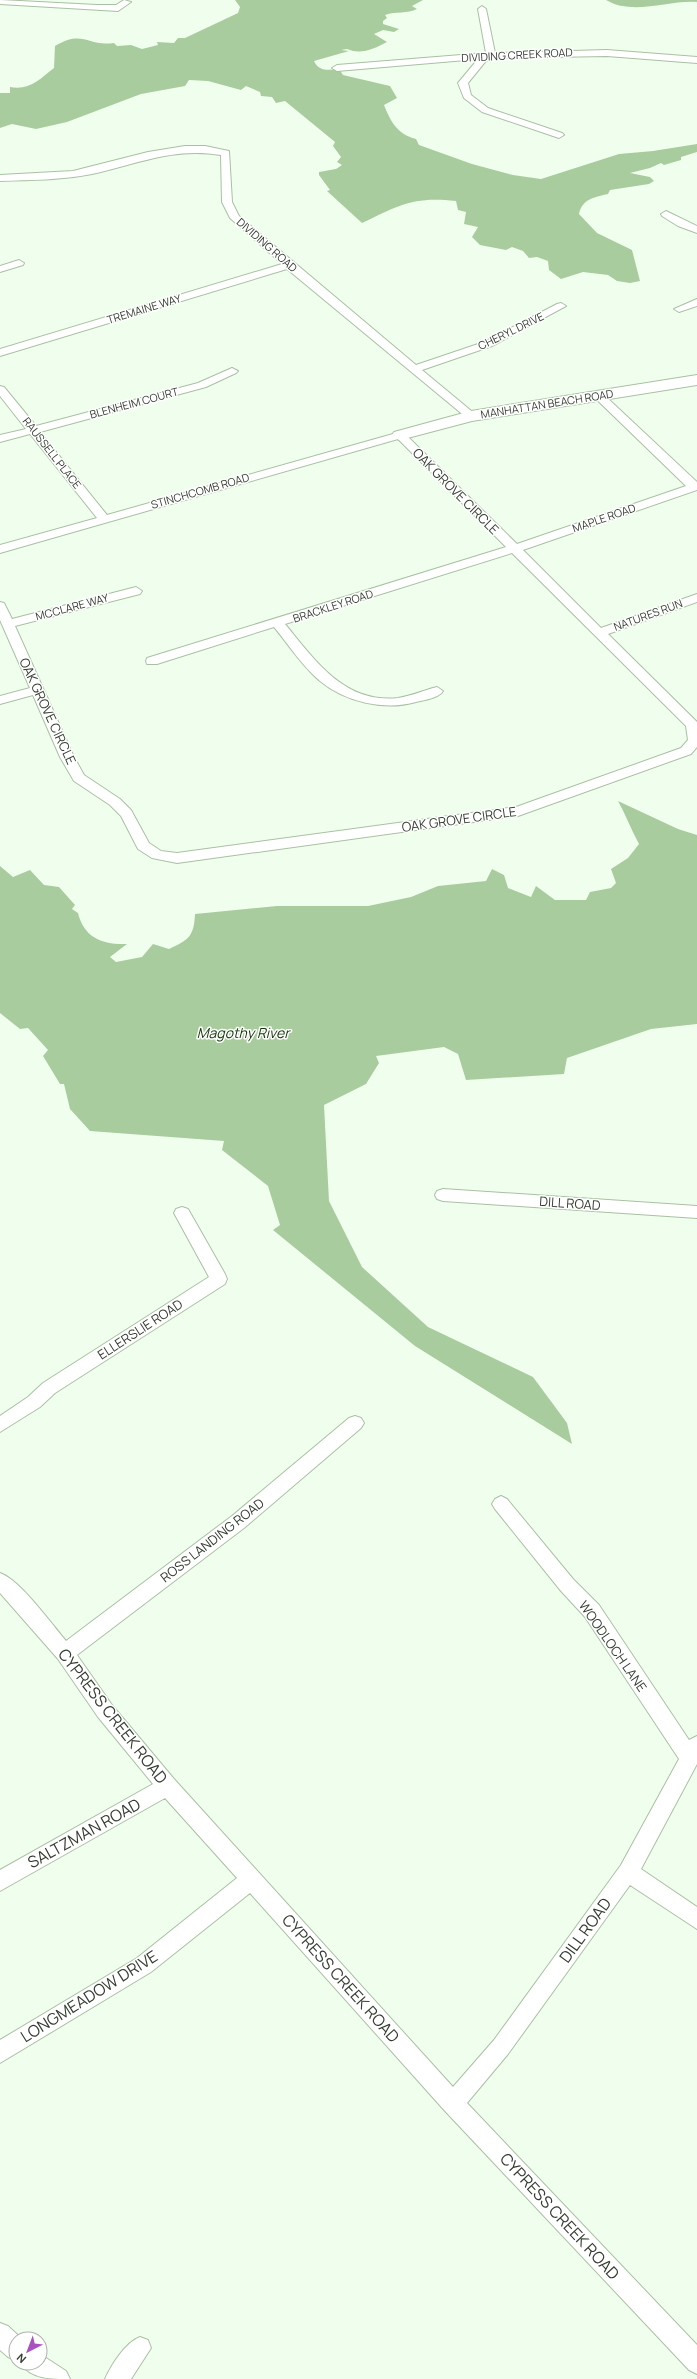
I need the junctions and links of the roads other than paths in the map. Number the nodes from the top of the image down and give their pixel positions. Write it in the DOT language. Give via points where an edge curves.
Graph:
graph roads {
  1 [pos="0,1"];
  2 [pos="127,2"];
  3 [pos="69,3"];
  4 [pos="482,9"];
  5 [pos="491,55"];
  6 [pos="697,60"];
  7 [pos="338,68"];
  8 [pos="559,135"];
  9 [pos="0,178"];
  10 [pos="666,214"];
  11 [pos="697,230"];
  12 [pos="19,263"];
  13 [pos="289,265"];
  14 [pos="0,269"];
  15 [pos="697,302"];
  16 [pos="561,306"];
  17 [pos="678,309"];
  18 [pos="0,353"];
  19 [pos="415,369"];
  20 [pos="232,370"];
  21 [pos="697,380"];
  22 [pos="0,389"];
  23 [pos="599,396"];
  24 [pos="471,416"];
  25 [pos="35,430"];
  26 [pos="400,436"];
  27 [pos="0,439"];
  28 [pos="696,486"];
  29 [pos="103,518"];
  30 [pos="0,548"];
  31 [pos="514,549"];
  32 [pos="136,591"];
  33 [pos="697,598"];
  34 [pos="0,606"];
  35 [pos="8,624"];
  36 [pos="278,624"];
  37 [pos="598,633"];
  38 [pos="152,661"];
  39 [pos="37,690"];
  40 [pos="437,691"];
  41 [pos="0,700"];
  42 [pos="443,1195"];
  43 [pos="697,1212"];
  44 [pos="182,1213"];
  45 [pos="355,1423"];
  46 [pos="0,1425"];
  47 [pos="501,1504"];
  48 [pos="0,1581"];
  49 [pos="65,1653"];
  50 [pos="693,1751"];
  51 [pos="168,1786"];
  52 [pos="628,1872"];
  53 [pos="252,1879"];
  54 [pos="0,1881"];
  55 [pos="697,1919"];
  56 [pos="0,2052"];
  57 [pos="454,2103"];
  58 [pos="0,2334"];
  59 [pos="8,2342"];
  60 [pos="140,2348"];
  61 [pos="697,2362"];
  62 [pos="46,2371"];
  63 [pos="58,2379"];
  64 [pos="117,2379"];
  1 -- 3 [label="street"];
  2 -- 3 [label="street" via="118,8"];
  4 -- 5 [label="street"];
  5 -- 6 [label="street, DIVIDING CREEK ROAD" via="624,52"];
  5 -- 7 [label="street, DIVIDING CREEK ROAD"];
  5 -- 8 [label="street" via="482,60 464,83 467,96 485,110"];
  9 -- 13 [label="street, DIVIDING ROAD" via="74,174 179,148 211,149 226,153 227,202 235,218"];
  10 -- 11 [label="street"];
  12 -- 14 [label="street"];
  13 -- 18 [label="street, TREMAINE WAY"];
  13 -- 19 [label="street, DIVIDING ROAD"];
  15 -- 17 [label="street"];
  16 -- 19 [label="street, CHERYL DRIVE" via="488,344"];
  19 -- 24 [label="street, DIVIDING ROAD"];
  20 -- 25 [label="street, BLENHEIM COURT" via="202,385"];
  21 -- 23 [label="street, MANHATTAN BEACH ROAD"];
  22 -- 25 [label="street, RAUSSELL PLACE"];
  23 -- 24 [label="street, MANHATTAN BEACH ROAD"];
  23 -- 28 [label="street"];
  24 -- 26 [label="street, MANHATTAN BEACH ROAD"];
  25 -- 27 [label="street, BLENHEIM COURT"];
  25 -- 29 [label="street, RAUSSELL PLACE"];
  26 -- 29 [label="street, STINCHCOMB ROAD"];
  26 -- 31 [label="street, OAK GROVE CIRCLE"];
  28 -- 31 [label="street, MAPLE ROAD"];
  29 -- 30 [label="street, STINCHCOMB ROAD"];
  31 -- 36 [label="street, BRACKLEY ROAD"];
  31 -- 37 [label="street, OAK GROVE CIRCLE"];
  32 -- 35 [label="street, MCCLARE WAY"];
  33 -- 37 [label="street, NATURES RUN"];
  34 -- 35 [label="street, OAK GROVE CIRCLE"];
  35 -- 39 [label="street, OAK GROVE CIRCLE"];
  36 -- 38 [label="street, BRACKLEY ROAD"];
  36 -- 40 [label="street" via="324,678 345,690 369,699 397,702 420,698"];
  37 -- 39 [label="street, OAK GROVE CIRCLE" via="692,725 696,740 686,751 518,811 177,858 157,855 143,846 126,813 116,802 80,778 67,757"];
  39 -- 41 [label="street"];
  42 -- 43 [label="street, DILL ROAD"];
  44 -- 46 [label="street, ELLERSLIE ROAD" via="219,1278 49,1388 34,1402"];
  45 -- 49 [label="street, ROSS LANDING ROAD" via="238,1522"];
  47 -- 50 [label="street, WOODLOCH LANE" via="567,1585 592,1611"];
  48 -- 49 [label="street, CYPRESS CREEK ROAD"];
  49 -- 51 [label="street, CYPRESS CREEK ROAD" via="105,1711"];
  50 -- 52 [label="street, DILL ROAD"];
  51 -- 53 [label="street, CYPRESS CREEK ROAD"];
  51 -- 54 [label="street, SALTZMAN ROAD"];
  52 -- 55 [label="street"];
  52 -- 57 [label="street, DILL ROAD" via="501,2047"];
  53 -- 56 [label="street, LONGMEADOW DRIVE" via="144,1965"];
  53 -- 57 [label="street, CYPRESS CREEK ROAD"];
  57 -- 61 [label="street, CYPRESS CREEK ROAD"];
  58 -- 59 [label="street"];
  60 -- 64 [label="street"];
  62 -- 63 [label="street"];
}
